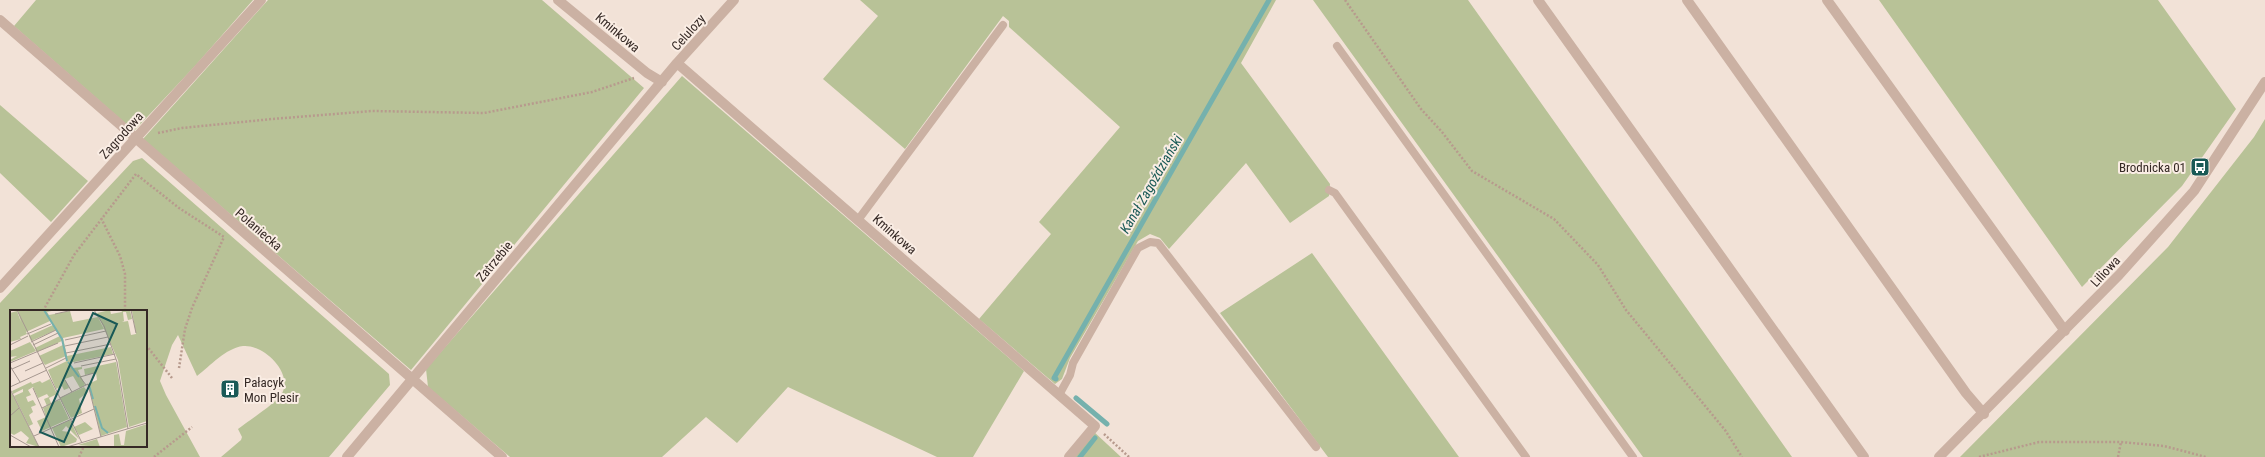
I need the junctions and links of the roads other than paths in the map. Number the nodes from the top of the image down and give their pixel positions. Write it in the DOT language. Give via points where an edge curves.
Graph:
graph roads {
  1 [pos="261,0"];
  2 [pos="558,0"];
  3 [pos="734,0"];
  4 [pos="1538,0"];
  5 [pos="1687,0"];
  6 [pos="1827,0"];
  7 [pos="0,20"];
  8 [pos="1003,25"];
  9 [pos="1337,46"];
  10 [pos="677,63"];
  11 [pos="662,82"];
  12 [pos="2265,82"];
  13 [pos="136,138"];
  14 [pos="1329,190"];
  15 [pos="858,220"];
  16 [pos="0,288"];
  17 [pos="2065,331"];
  18 [pos="411,380"];
  19 [pos="1059,395"];
  20 [pos="1984,414"];
  21 [pos="1316,448"];
  22 [pos="347,457"];
  23 [pos="502,457"];
  24 [pos="1069,457"];
  25 [pos="1526,457"];
  26 [pos="1633,457"];
  27 [pos="1864,457"];
  28 [pos="1939,457"];
  1 -- 13 [label="street, Zagrodowa"];
  2 -- 11 [label="street, Kminkowa" via="647,73"];
  3 -- 10 [label="street, Celulozy"];
  4 -- 27 [label="street"];
  5 -- 20 [label="street"];
  6 -- 17 [label="street"];
  7 -- 13 [label="street, Połaniecka"];
  8 -- 15 [label="lane"];
  9 -- 26 [label="lane"];
  10 -- 11 [label="street, Celulozy"];
  10 -- 15 [label="street, Kminkowa"];
  11 -- 18 [label="street, Zatrzebie"];
  12 -- 17 [label="street, Liliowa" via="2194,192"];
  13 -- 16 [label="street, Zagrodowa"];
  13 -- 18 [label="street, Połaniecka"];
  14 -- 25 [label="lane" via="1335,193"];
  15 -- 19 [label="street, Kminkowa"];
  17 -- 20 [label="street, Liliowa"];
  18 -- 22 [label="street, Zatrzebie"];
  18 -- 23 [label="street, Połaniecka"];
  19 -- 21 [label="lane" via="1070,375 1073,363 1138,248 1150,242 1158,243"];
  19 -- 24 [label="street, Kminkowa" via="1095,426"];
  20 -- 28 [label="street, Liliowa"];
}
